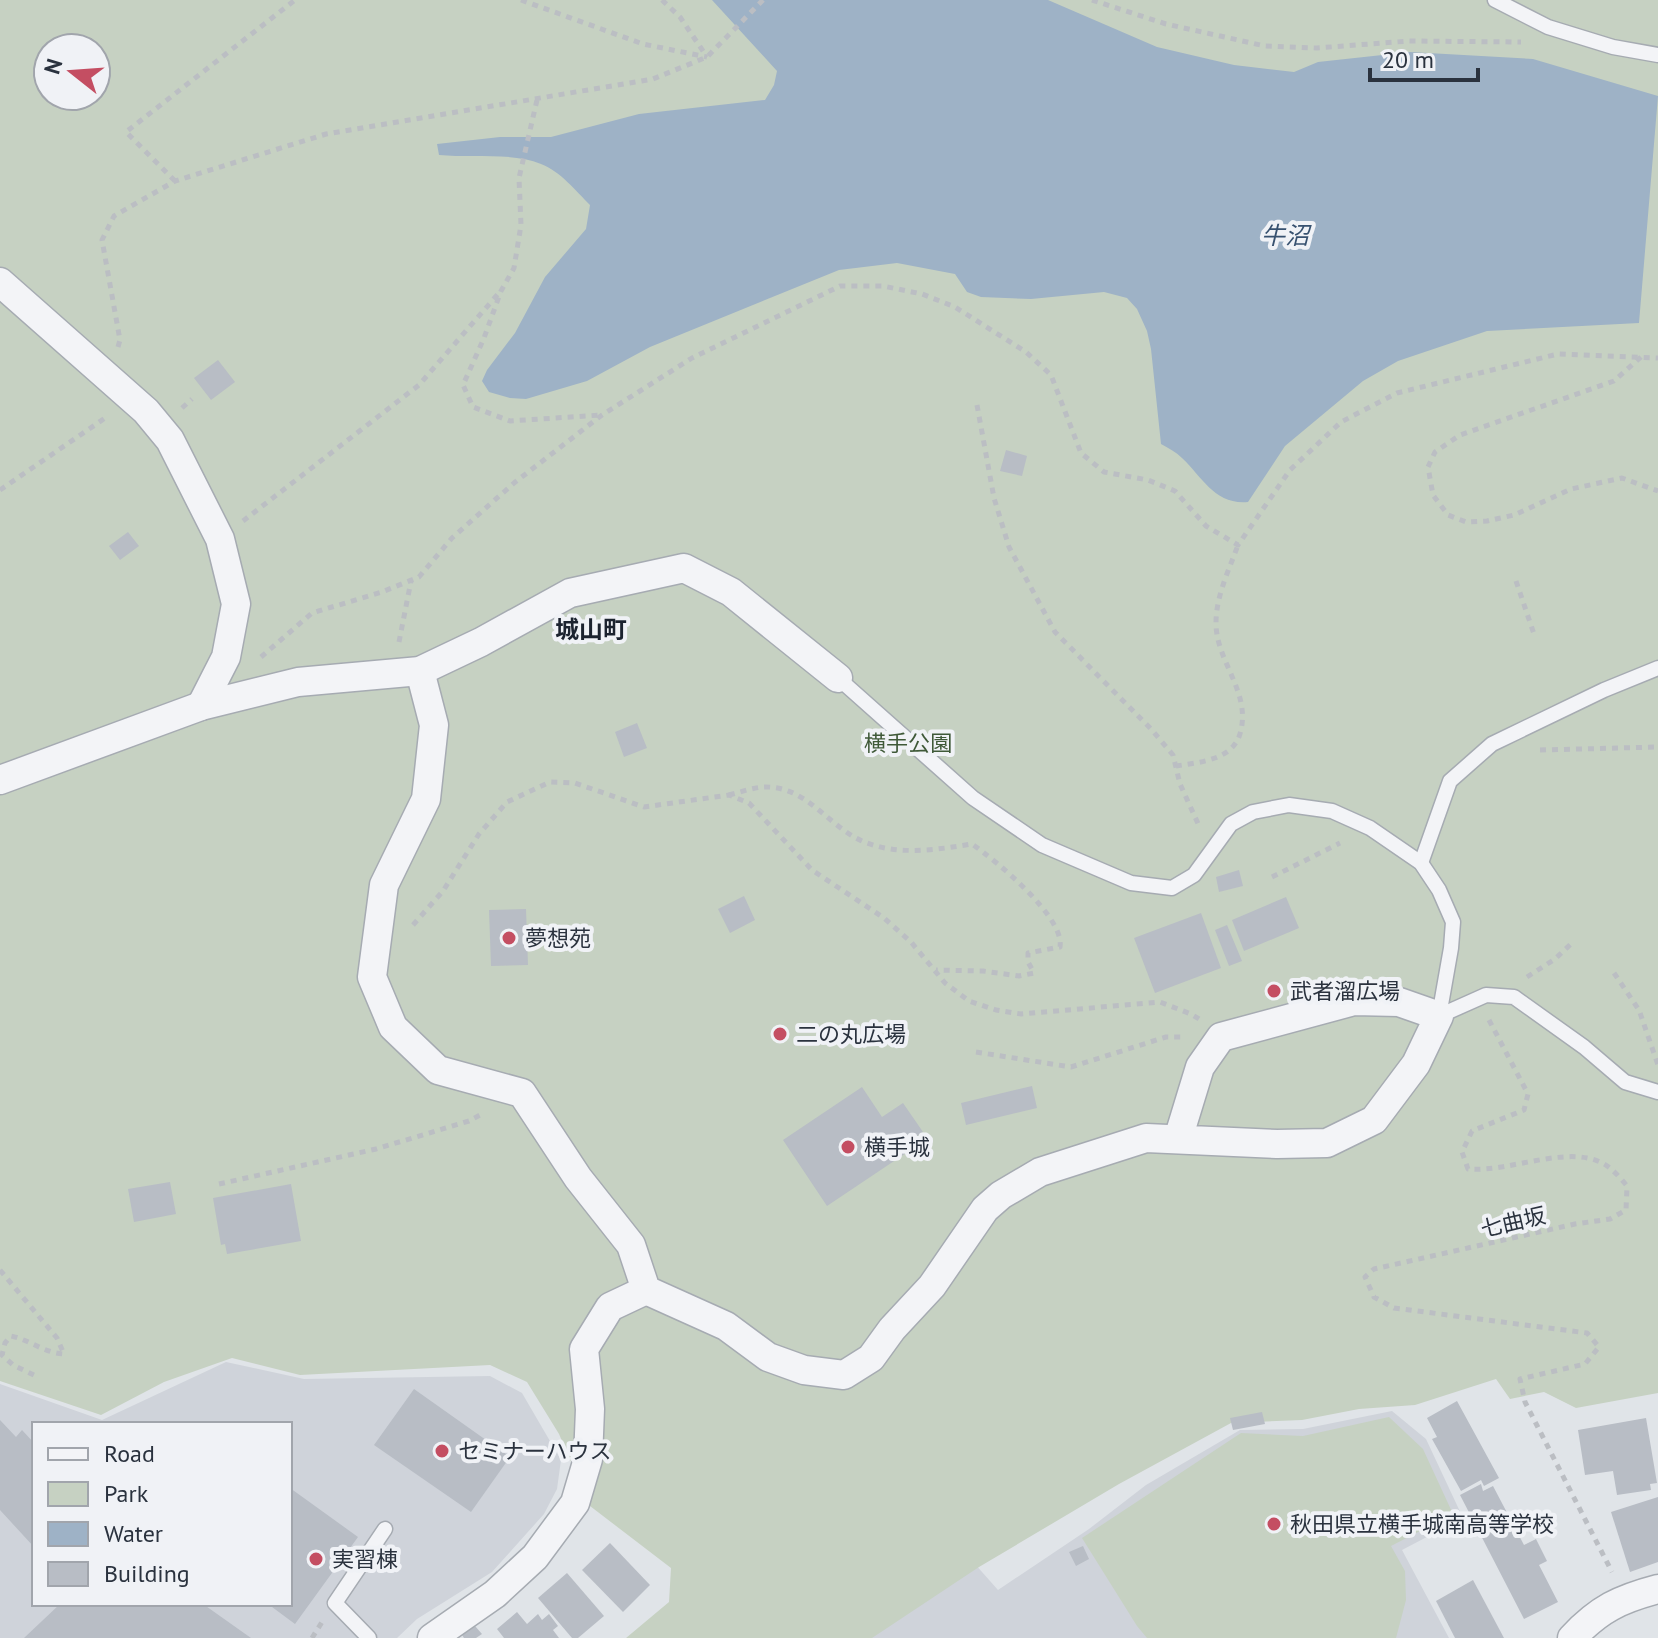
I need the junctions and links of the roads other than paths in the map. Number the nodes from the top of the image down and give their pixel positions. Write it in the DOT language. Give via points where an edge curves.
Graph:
graph roads {
  1 [pos="1495,0"];
  2 [pos="1658,55"];
  3 [pos="0,282"];
  4 [pos="1658,668"];
  5 [pos="408,672"];
  6 [pos="838,678"];
  7 [pos="201,706"];
  8 [pos="0,780"];
  9 [pos="1421,863"];
  10 [pos="1439,1016"];
  11 [pos="1658,1092"];
  12 [pos="1178,1139"];
  13 [pos="646,1290"];
  14 [pos="385,1529"];
  15 [pos="1658,1589"];
  16 [pos="1599,1627"];
  17 [pos="369,1638"];
  18 [pos="432,1638"];
  19 [pos="1572,1638"];
  1 -- 2 [label="lane" via="1548,27"];
  3 -- 7 [label="street" via="146,411 170,440 220,539 236,604 226,657"];
  4 -- 9 [label="lane" via="1492,744 1450,781"];
  5 -- 6 [label="street" via="481,642 570,593 684,568 731,592"];
  5 -- 7 [label="street" via="298,682"];
  5 -- 13 [label="street" via="434,725 426,799 384,885 372,977 393,1027 438,1070 522,1093 578,1178 631,1245"];
  6 -- 9 [label="lane" via="973,798 1042,845 1131,883 1172,888 1194,875 1231,824 1253,812 1289,805 1332,811 1370,828"];
  7 -- 8 [label="street"];
  9 -- 10 [label="lane" via="1453,922"];
  10 -- 11 [label="lane" via="1482,998 1514,997 1625,1082"];
  10 -- 12 [label="street" via="1416,1064 1374,1120 1327,1143"];
  10 -- 12 [label="street" via="1399,1002 1354,1001 1221,1037 1200,1067"];
  12 -- 13 [label="street" via="1146,1138 1040,1172 1001,1195 871,1358 844,1375 804,1370 768,1357 726,1326"];
  13 -- 18 [label="street" via="610,1307 584,1349 588,1459 575,1503 515,1576"];
  14 -- 17 [label="lane" via="335,1603"];
  15 -- 16 [label="street" via="1626,1597"];
  16 -- 19 [label="street"];
}
